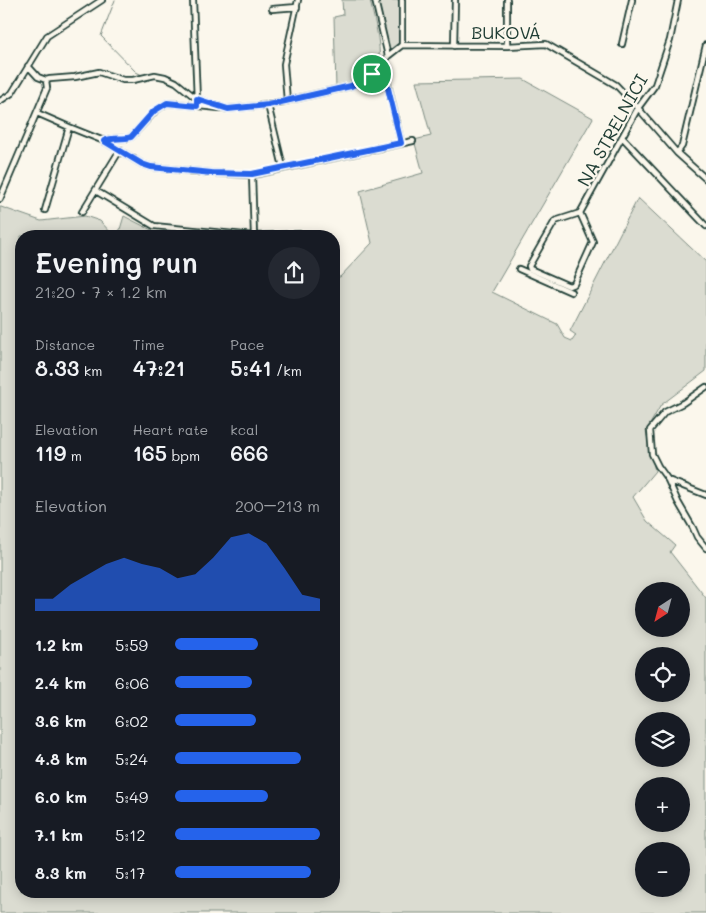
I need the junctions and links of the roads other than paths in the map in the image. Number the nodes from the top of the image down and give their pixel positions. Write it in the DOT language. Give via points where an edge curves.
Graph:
graph roads {
  1 [pos="102,0"];
  2 [pos="193,0"];
  3 [pos="298,0"];
  4 [pos="375,0"];
  5 [pos="402,0"];
  6 [pos="454,0"];
  7 [pos="507,0"];
  8 [pos="632,0"];
  9 [pos="678,0"];
  10 [pos="297,7"];
  11 [pos="272,9"];
  12 [pos="622,44"];
  13 [pos="402,45"];
  14 [pos="706,45"];
  15 [pos="454,46"];
  16 [pos="507,46"];
  17 [pos="388,56"];
  18 [pos="382,63"];
  19 [pos="28,66"];
  20 [pos="46,80"];
  21 [pos="197,99"];
  22 [pos="0,100"];
  23 [pos="287,101"];
  24 [pos="268,105"];
  25 [pos="197,106"];
  26 [pos="638,108"];
  27 [pos="228,109"];
  28 [pos="37,113"];
  29 [pos="69,128"];
  30 [pos="622,137"];
  31 [pos="104,141"];
  32 [pos="413,141"];
  33 [pos="401,143"];
  34 [pos="120,150"];
  35 [pos="677,153"];
  36 [pos="283,167"];
  37 [pos="252,174"];
  38 [pos="706,179"];
  39 [pos="96,191"];
  40 [pos="0,199"];
  41 [pos="45,210"];
  42 [pos="82,212"];
  43 [pos="580,213"];
  44 [pos="706,226"];
  45 [pos="194,230"];
  46 [pos="255,230"];
  47 [pos="520,269"];
  48 [pos="538,275"];
  49 [pos="557,284"];
  50 [pos="571,292"];
  51 [pos="706,387"];
  52 [pos="668,480"];
  53 [pos="706,495"];
  54 [pos="706,548"];
  1 -- 19 [label="street" via="47,36"];
  2 -- 21 [label="street"];
  3 -- 10 [label="street"];
  4 -- 17 [label="street"];
  5 -- 13 [label="street"];
  6 -- 15 [label="street"];
  7 -- 16 [label="street"];
  8 -- 12 [label="street"];
  9 -- 26 [label="street, NA STRELNICI" via="670,40 655,86"];
  10 -- 11 [label="street"];
  10 -- 23 [label="street" via="284,64"];
  13 -- 15 [label="street, BUKOVÁ"];
  13 -- 17 [label="street"];
  14 -- 35 [label="street" via="682,146"];
  15 -- 16 [label="street, BUKOVÁ"];
  16 -- 26 [label="street, BUKOVÁ" via="546,44 616,85"];
  17 -- 18 [label="street"];
  18 -- 23 [label="street" via="367,78 351,86"];
  18 -- 33 [label="street"];
  19 -- 20 [label="street" via="38,77"];
  19 -- 22 [label="street" via="12,93"];
  20 -- 21 [label="street" via="99,72 123,80 155,75 176,82"];
  20 -- 28 [label="street" via="47,88"];
  21 -- 25 [label="street"];
  21 -- 27 [label="street"];
  23 -- 24 [label="street"];
  24 -- 27 [label="street"];
  24 -- 36 [label="street"];
  25 -- 27 [label="street"];
  25 -- 31 [label="street" via="167,103 154,111 131,137"];
  26 -- 30 [label="street, NA STRELNICI"];
  26 -- 35 [label="street, BUKOVÁ"];
  28 -- 29 [label="street"];
  28 -- 40 [label="street"];
  29 -- 31 [label="street"];
  29 -- 41 [label="street"];
  30 -- 43 [label="street, NA STRELNICI"];
  30 -- 44 [label="street"];
  31 -- 34 [label="street"];
  32 -- 33 [label="street"];
  33 -- 36 [label="street"];
  34 -- 37 [label="street" via="151,167"];
  34 -- 39 [label="street"];
  35 -- 38 [label="street, BUKOVÁ"];
  36 -- 37 [label="street"];
  37 -- 46 [label="street"];
  39 -- 42 [label="street"];
  39 -- 45 [label="street" via="154,226"];
  43 -- 48 [label="street, NA STRELNICI" via="555,221 529,266"];
  43 -- 49 [label="street, NA STRELNICI" via="593,242 574,284"];
  47 -- 48 [label="street"];
  48 -- 49 [label="street"];
  49 -- 50 [label="street"];
  51 -- 52 [label="street" via="666,412 650,430 652,454"];
  52 -- 53 [label="street"];
  52 -- 54 [label="street"];
}
